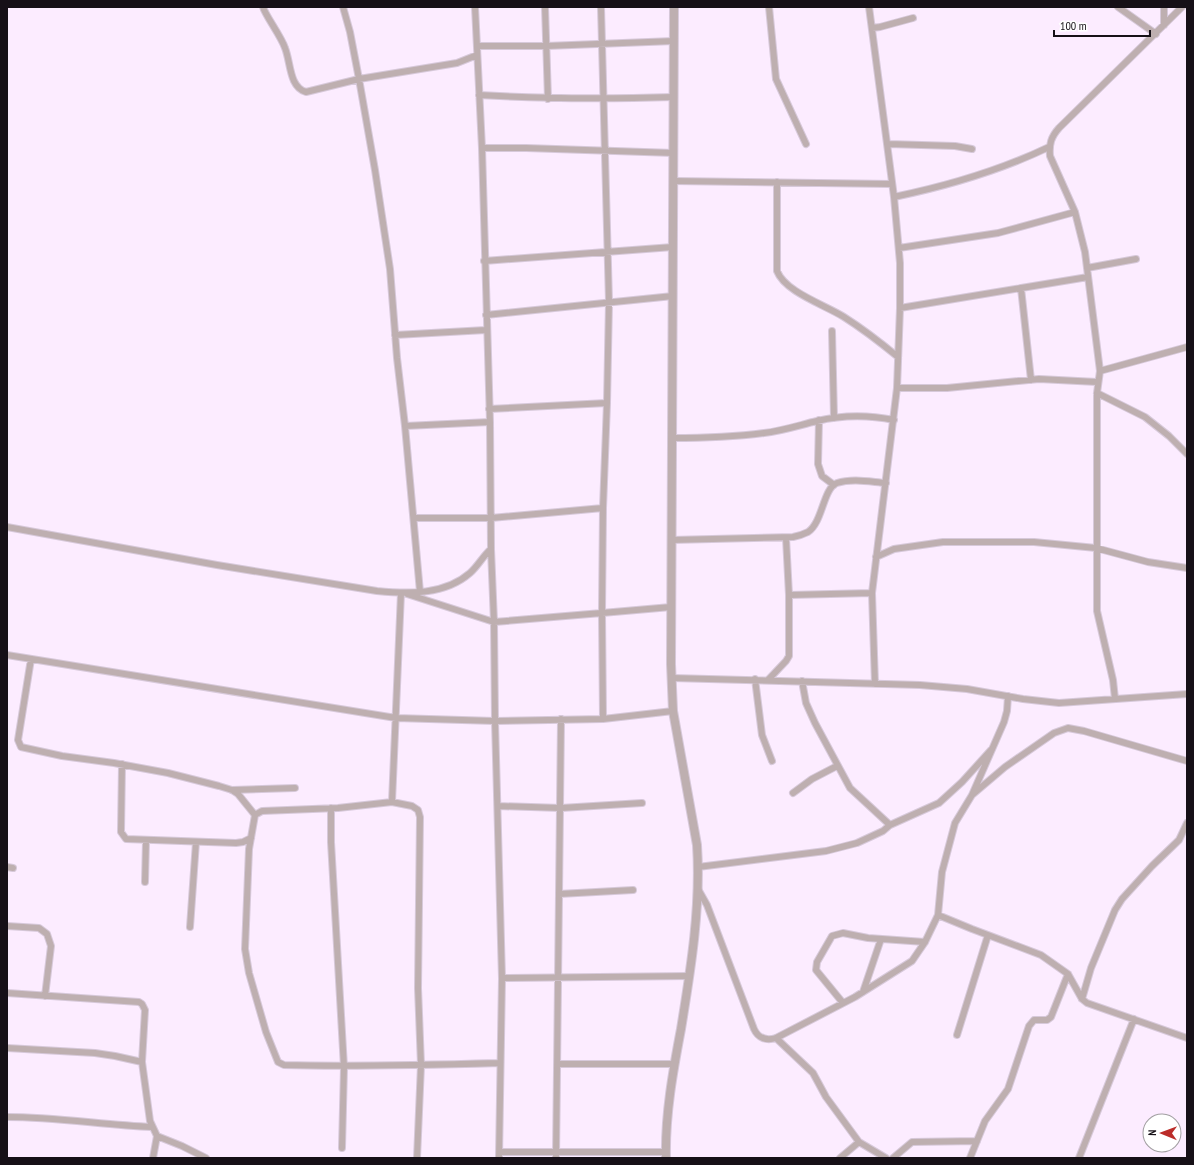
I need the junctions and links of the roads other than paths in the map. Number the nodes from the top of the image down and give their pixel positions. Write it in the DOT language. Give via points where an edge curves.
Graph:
graph roads {
  1 [pos="263,7"];
  2 [pos="342,7"];
  3 [pos="475,7"];
  4 [pos="545,7"];
  5 [pos="601,7"];
  6 [pos="674,7"];
  7 [pos="769,7"];
  8 [pos="869,7"];
  9 [pos="1118,7"];
  10 [pos="1164,7"];
  11 [pos="1183,7"];
  12 [pos="1187,10"];
  13 [pos="913,18"];
  14 [pos="1164,25"];
  15 [pos="872,28"];
  16 [pos="1156,34"];
  17 [pos="674,41"];
  18 [pos="602,44"];
  19 [pos="476,46"];
  20 [pos="546,46"];
  21 [pos="477,55"];
  22 [pos="359,79"];
  23 [pos="479,95"];
  24 [pos="674,97"];
  25 [pos="548,99"];
  26 [pos="604,99"];
  27 [pos="806,144"];
  28 [pos="888,144"];
  29 [pos="1049,147"];
  30 [pos="482,148"];
  31 [pos="972,149"];
  32 [pos="605,150"];
  33 [pos="674,153"];
  34 [pos="674,181"];
  35 [pos="777,182"];
  36 [pos="892,184"];
  37 [pos="894,197"];
  38 [pos="1075,212"];
  39 [pos="673,247"];
  40 [pos="899,248"];
  41 [pos="607,252"];
  42 [pos="1136,258"];
  43 [pos="484,261"];
  44 [pos="1087,268"];
  45 [pos="1088,277"];
  46 [pos="1021,288"];
  47 [pos="673,296"];
  48 [pos="609,302"];
  49 [pos="900,308"];
  50 [pos="486,315"];
  51 [pos="486,330"];
  52 [pos="832,331"];
  53 [pos="395,335"];
  54 [pos="1187,347"];
  55 [pos="898,357"];
  56 [pos="1100,371"];
  57 [pos="1031,380"];
  58 [pos="1097,382"];
  59 [pos="897,388"];
  60 [pos="1097,393"];
  61 [pos="607,403"];
  62 [pos="490,409"];
  63 [pos="834,418"];
  64 [pos="819,420"];
  65 [pos="894,420"];
  66 [pos="490,422"];
  67 [pos="406,426"];
  68 [pos="672,438"];
  69 [pos="1187,454"];
  70 [pos="886,483"];
  71 [pos="834,485"];
  72 [pos="603,508"];
  73 [pos="414,518"];
  74 [pos="491,518"];
  75 [pos="7,527"];
  76 [pos="786,538"];
  77 [pos="671,540"];
  78 [pos="1096,548"];
  79 [pos="491,549"];
  80 [pos="876,557"];
  81 [pos="1187,568"];
  82 [pos="420,592"];
  83 [pos="403,593"];
  84 [pos="872,593"];
  85 [pos="789,594"];
  86 [pos="671,606"];
  87 [pos="602,613"];
  88 [pos="494,622"];
  89 [pos="7,655"];
  90 [pos="31,660"];
  91 [pos="672,678"];
  92 [pos="755,679"];
  93 [pos="768,680"];
  94 [pos="802,681"];
  95 [pos="875,684"];
  96 [pos="1187,694"];
  97 [pos="1008,696"];
  98 [pos="1115,699"];
  99 [pos="674,711"];
  100 [pos="396,718"];
  101 [pos="562,719"];
  102 [pos="603,719"];
  103 [pos="495,721"];
  104 [pos="990,750"];
  105 [pos="772,761"];
  106 [pos="1187,761"];
  107 [pos="122,764"];
  108 [pos="837,766"];
  109 [pos="296,788"];
  110 [pos="232,790"];
  111 [pos="793,793"];
  112 [pos="972,795"];
  113 [pos="392,802"];
  114 [pos="642,803"];
  115 [pos="498,806"];
  116 [pos="331,808"];
  117 [pos="561,808"];
  118 [pos="255,816"];
  119 [pos="1187,823"];
  120 [pos="890,825"];
  121 [pos="251,838"];
  122 [pos="146,840"];
  123 [pos="196,842"];
  124 [pos="698,867"];
  125 [pos="145,882"];
  126 [pos="697,889"];
  127 [pos="633,890"];
  128 [pos="560,894"];
  129 [pos="938,915"];
  130 [pos="7,926"];
  131 [pos="190,927"];
  132 [pos="988,935"];
  133 [pos="881,939"];
  134 [pos="925,942"];
  135 [pos="1068,974"];
  136 [pos="689,976"];
  137 [pos="502,978"];
  138 [pos="558,978"];
  139 [pos="863,992"];
  140 [pos="7,993"];
  141 [pos="45,996"];
  142 [pos="1082,999"];
  143 [pos="843,1003"];
  144 [pos="1134,1019"];
  145 [pos="957,1034"];
  146 [pos="776,1038"];
  147 [pos="1187,1038"];
  148 [pos="7,1048"];
  149 [pos="142,1062"];
  150 [pos="500,1063"];
  151 [pos="558,1064"];
  152 [pos="674,1064"];
  153 [pos="421,1065"];
  154 [pos="344,1067"];
  155 [pos="7,1117"];
  156 [pos="152,1127"];
  157 [pos="156,1136"];
  158 [pos="977,1141"];
  159 [pos="858,1142"];
  160 [pos="342,1148"];
  161 [pos="500,1155"];
  162 [pos="557,1155"];
  163 [pos="666,1155"];
  164 [pos="198,1156"];
  165 [pos="153,1158"];
  166 [pos="206,1158"];
  167 [pos="417,1158"];
  168 [pos="840,1158"];
  169 [pos="886,1158"];
  170 [pos="893,1158"];
  171 [pos="970,1158"];
  172 [pos="1079,1158"];
  1 -- 22 [label="street" via="278,32 294,84 299,90 306,92"];
  2 -- 22 [label="street" via="350,32"];
  3 -- 19 [label="street"];
  4 -- 20 [label="street"];
  5 -- 18 [label="street"];
  6 -- 17 [label="street"];
  7 -- 27 [label="street" via="776,79"];
  8 -- 15 [label="street"];
  9 -- 16 [label="street"];
  10 -- 14 [label="street"];
  11 -- 12 [label="street"];
  11 -- 14 [label="street"];
  13 -- 15 [label="street"];
  14 -- 16 [label="street"];
  15 -- 28 [label="street"];
  16 -- 29 [label="street" via="1059,128 1052,137"];
  17 -- 18 [label="street"];
  17 -- 24 [label="street"];
  18 -- 20 [label="street"];
  18 -- 26 [label="street"];
  19 -- 20 [label="street"];
  19 -- 21 [label="street"];
  20 -- 25 [label="street"];
  21 -- 22 [label="street" via="457,62"];
  21 -- 23 [label="street"];
  22 -- 53 [label="street" via="376,170 390,270"];
  23 -- 25 [label="street"];
  23 -- 30 [label="street"];
  24 -- 26 [label="street"];
  24 -- 33 [label="street"];
  25 -- 26 [label="street"];
  26 -- 32 [label="street"];
  28 -- 31 [label="street"];
  28 -- 36 [label="street"];
  29 -- 37 [label="street" via="981,173"];
  29 -- 38 [label="street" via="1050,156"];
  30 -- 32 [label="street"];
  30 -- 43 [label="street"];
  32 -- 33 [label="street"];
  32 -- 41 [label="street"];
  33 -- 34 [label="street"];
  34 -- 35 [label="street"];
  34 -- 39 [label="street"];
  35 -- 36 [label="street"];
  35 -- 55 [label="street" via="779,277 802,294 844,317"];
  36 -- 37 [label="street"];
  37 -- 40 [label="street"];
  38 -- 40 [label="street" via="998,233"];
  38 -- 44 [label="street"];
  39 -- 41 [label="street"];
  39 -- 47 [label="street"];
  40 -- 49 [label="street"];
  41 -- 43 [label="street"];
  41 -- 48 [label="street"];
  42 -- 44 [label="street"];
  43 -- 50 [label="street"];
  44 -- 45 [label="street"];
  45 -- 46 [label="street"];
  45 -- 56 [label="street"];
  46 -- 49 [label="street"];
  46 -- 57 [label="street"];
  47 -- 48 [label="street"];
  47 -- 68 [label="street"];
  48 -- 50 [label="street"];
  48 -- 61 [label="street"];
  49 -- 55 [label="street"];
  50 -- 51 [label="street"];
  51 -- 53 [label="street"];
  51 -- 62 [label="street"];
  52 -- 63 [label="street"];
  53 -- 67 [label="street"];
  54 -- 56 [label="street"];
  55 -- 59 [label="street"];
  56 -- 58 [label="street"];
  57 -- 58 [label="street"];
  57 -- 59 [label="street" via="947,388"];
  58 -- 60 [label="street"];
  59 -- 65 [label="street"];
  60 -- 69 [label="street" via="1157,425"];
  60 -- 78 [label="street"];
  61 -- 62 [label="street"];
  61 -- 72 [label="street"];
  62 -- 66 [label="street"];
  63 -- 64 [label="street"];
  63 -- 65 [label="street" via="867,416"];
  64 -- 68 [label="street" via="765,433"];
  64 -- 71 [label="street" via="818,464 822,476"];
  65 -- 70 [label="street"];
  66 -- 67 [label="street"];
  66 -- 74 [label="street"];
  67 -- 73 [label="street"];
  68 -- 77 [label="street"];
  70 -- 71 [label="street" via="856,481"];
  70 -- 80 [label="street"];
  71 -- 76 [label="street" via="808,532"];
  72 -- 74 [label="street"];
  72 -- 87 [label="street"];
  73 -- 74 [label="street"];
  73 -- 82 [label="street"];
  74 -- 79 [label="street"];
  75 -- 83 [label="street" via="217,565"];
  76 -- 77 [label="street"];
  76 -- 85 [label="street"];
  77 -- 86 [label="street"];
  78 -- 80 [label="street" via="961,540 912,545"];
  78 -- 81 [label="street" via="1148,562"];
  78 -- 98 [label="street" via="1097,611"];
  79 -- 82 [label="street" via="470,573 456,582"];
  79 -- 88 [label="street"];
  80 -- 84 [label="street"];
  82 -- 83 [label="street"];
  83 -- 88 [label="street"];
  83 -- 100 [label="street"];
  84 -- 85 [label="street"];
  84 -- 95 [label="street"];
  85 -- 93 [label="street" via="788,659"];
  86 -- 87 [label="street"];
  86 -- 91 [label="street"];
  87 -- 88 [label="street"];
  87 -- 102 [label="street"];
  88 -- 103 [label="street"];
  89 -- 90 [label="street"];
  90 -- 100 [label="street"];
  90 -- 107 [label="street" via="19,746 28,750"];
  91 -- 92 [label="street"];
  91 -- 99 [label="street"];
  92 -- 93 [label="street"];
  92 -- 105 [label="street" via="758,716"];
  93 -- 94 [label="street"];
  94 -- 95 [label="street"];
  94 -- 108 [label="street" via="806,703"];
  95 -- 97 [label="street" via="967,689"];
  96 -- 98 [label="street"];
  97 -- 98 [label="street" via="1059,703"];
  97 -- 104 [label="street" via="1007,711"];
  99 -- 102 [label="street"];
  99 -- 124 [label="street" via="695,828"];
  100 -- 103 [label="street"];
  100 -- 113 [label="street"];
  101 -- 102 [label="street"];
  101 -- 103 [label="street"];
  101 -- 117 [label="street"];
  103 -- 115 [label="street"];
  104 -- 112 [label="street"];
  104 -- 120 [label="street" via="962,782 939,803"];
  106 -- 112 [label="street" via="1084,730 1068,728 1054,733 1023,754"];
  107 -- 110 [label="street"];
  107 -- 122 [label="street" via="122,836 129,840"];
  108 -- 111 [label="street"];
  108 -- 120 [label="street" via="852,791 872,806"];
  109 -- 110 [label="street"];
  110 -- 118 [label="street" via="242,798"];
  112 -- 129 [label="street" via="955,823 949,841 942,872"];
  113 -- 116 [label="street"];
  113 -- 153 [label="street" via="412,806 418,810 420,817 418,988"];
  114 -- 117 [label="street"];
  115 -- 117 [label="street"];
  115 -- 137 [label="street"];
  116 -- 118 [label="street" via="262,812"];
  116 -- 154 [label="street"];
  117 -- 128 [label="street"];
  118 -- 121 [label="street"];
  119 -- 142 [label="street" via="1179,840 1152,866 1115,910 1091,968"];
  120 -- 124 [label="street" via="866,839 845,847"];
  121 -- 123 [label="street" via="236,843"];
  121 -- 154 [label="street" via="246,959 276,1059 284,1065"];
  122 -- 123 [label="street"];
  122 -- 125 [label="street"];
  123 -- 131 [label="street"];
  124 -- 126 [label="street"];
  126 -- 136 [label="street"];
  126 -- 146 [label="street" via="707,905 754,1029 760,1037"];
  127 -- 128 [label="street"];
  128 -- 138 [label="street"];
  129 -- 132 [label="street"];
  129 -- 134 [label="street"];
  130 -- 141 [label="street" via="39,928 47,934 51,946"];
  132 -- 135 [label="street" via="1041,955"];
  132 -- 145 [label="street"];
  133 -- 134 [label="street"];
  133 -- 139 [label="street"];
  133 -- 143 [label="street" via="843,933 832,936 817,962 816,971"];
  134 -- 139 [label="street" via="912,961"];
  135 -- 142 [label="street"];
  135 -- 158 [label="street" via="1051,1017 1047,1020 1034,1020 1029,1026 1008,1089 989,1115"];
  136 -- 138 [label="street"];
  136 -- 152 [label="street"];
  137 -- 138 [label="street"];
  137 -- 150 [label="street"];
  138 -- 151 [label="street"];
  139 -- 143 [label="street"];
  140 -- 141 [label="street"];
  141 -- 149 [label="street" via="134,1001 142,1004 145,1010"];
  142 -- 144 [label="street"];
  143 -- 146 [label="street"];
  144 -- 147 [label="street"];
  144 -- 172 [label="street"];
  146 -- 159 [label="street" via="813,1073 826,1097"];
  148 -- 149 [label="street" via="95,1053"];
  149 -- 156 [label="street"];
  150 -- 153 [label="street"];
  150 -- 161 [label="street"];
  151 -- 152 [label="street"];
  151 -- 162 [label="street"];
  152 -- 163 [label="street"];
  153 -- 154 [label="street"];
  153 -- 167 [label="street"];
  154 -- 160 [label="street"];
  155 -- 156 [label="street" via="66,1119"];
  156 -- 157 [label="street"];
  157 -- 164 [label="street"];
  157 -- 165 [label="street"];
  158 -- 170 [label="street" via="912,1142"];
  158 -- 171 [label="street"];
  159 -- 168 [label="street"];
  159 -- 169 [label="street"];
  161 -- 162 [label="street"];
  162 -- 163 [label="street"];
  164 -- 166 [label="street"];
}
